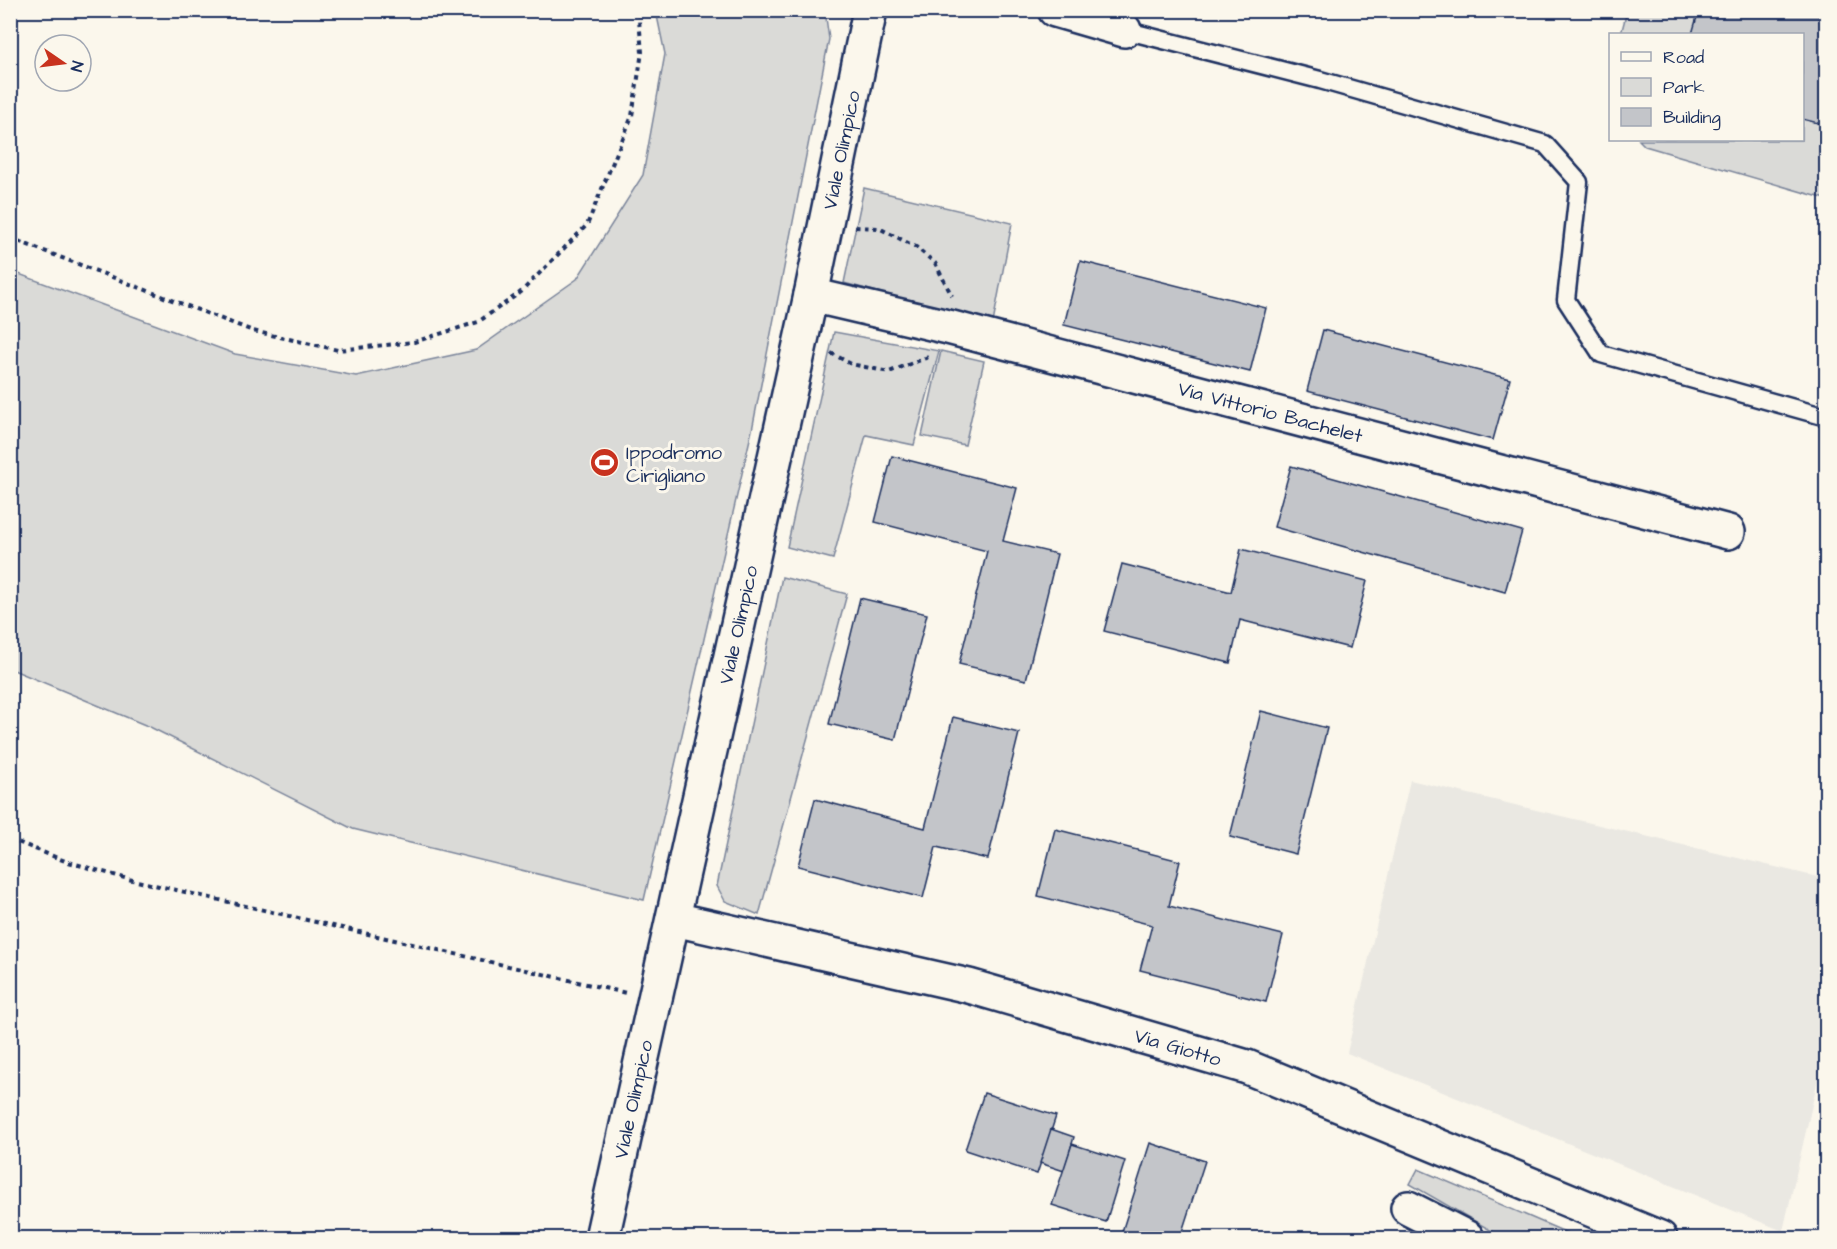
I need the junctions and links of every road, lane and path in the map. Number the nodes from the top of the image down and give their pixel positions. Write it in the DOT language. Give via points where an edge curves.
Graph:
graph roads {
  1 [pos="638,10"];
  2 [pos="870,10"];
  3 [pos="1055,10"];
  4 [pos="1124,30"];
  5 [pos="10,238"];
  6 [pos="811,295"];
  7 [pos="1827,417"];
  8 [pos="1728,532"];
  9 [pos="10,838"];
  10 [pos="674,919"];
  11 [pos="653,999"];
  12 [pos="1408,1208"];
  13 [pos="602,1239"];
  14 [pos="1467,1239"];
  15 [pos="1660,1239"];
  1 -- 5 [label="path" via="642,52 632,116 587,225 521,292 478,322 414,342 338,350 253,331"];
  2 -- 6 [label="street, Viale Olimpico"];
  3 -- 4 [label="street"];
  4 -- 7 [label="lane" via="1545,144 1579,183 1566,300 1602,354"];
  6 -- 8 [label="street, Via Vittorio Bachelet" via="948,327"];
  6 -- 10 [label="street, Viale Olimpico"];
  9 -- 11 [label="path" via="65,861 139,882"];
  10 -- 11 [label="street, Viale Olimpico"];
  10 -- 15 [label="street, Via Giotto" via="969,986 1247,1067"];
  11 -- 13 [label="street, Viale Olimpico"];
  12 -- 14 [label="street"];
}
